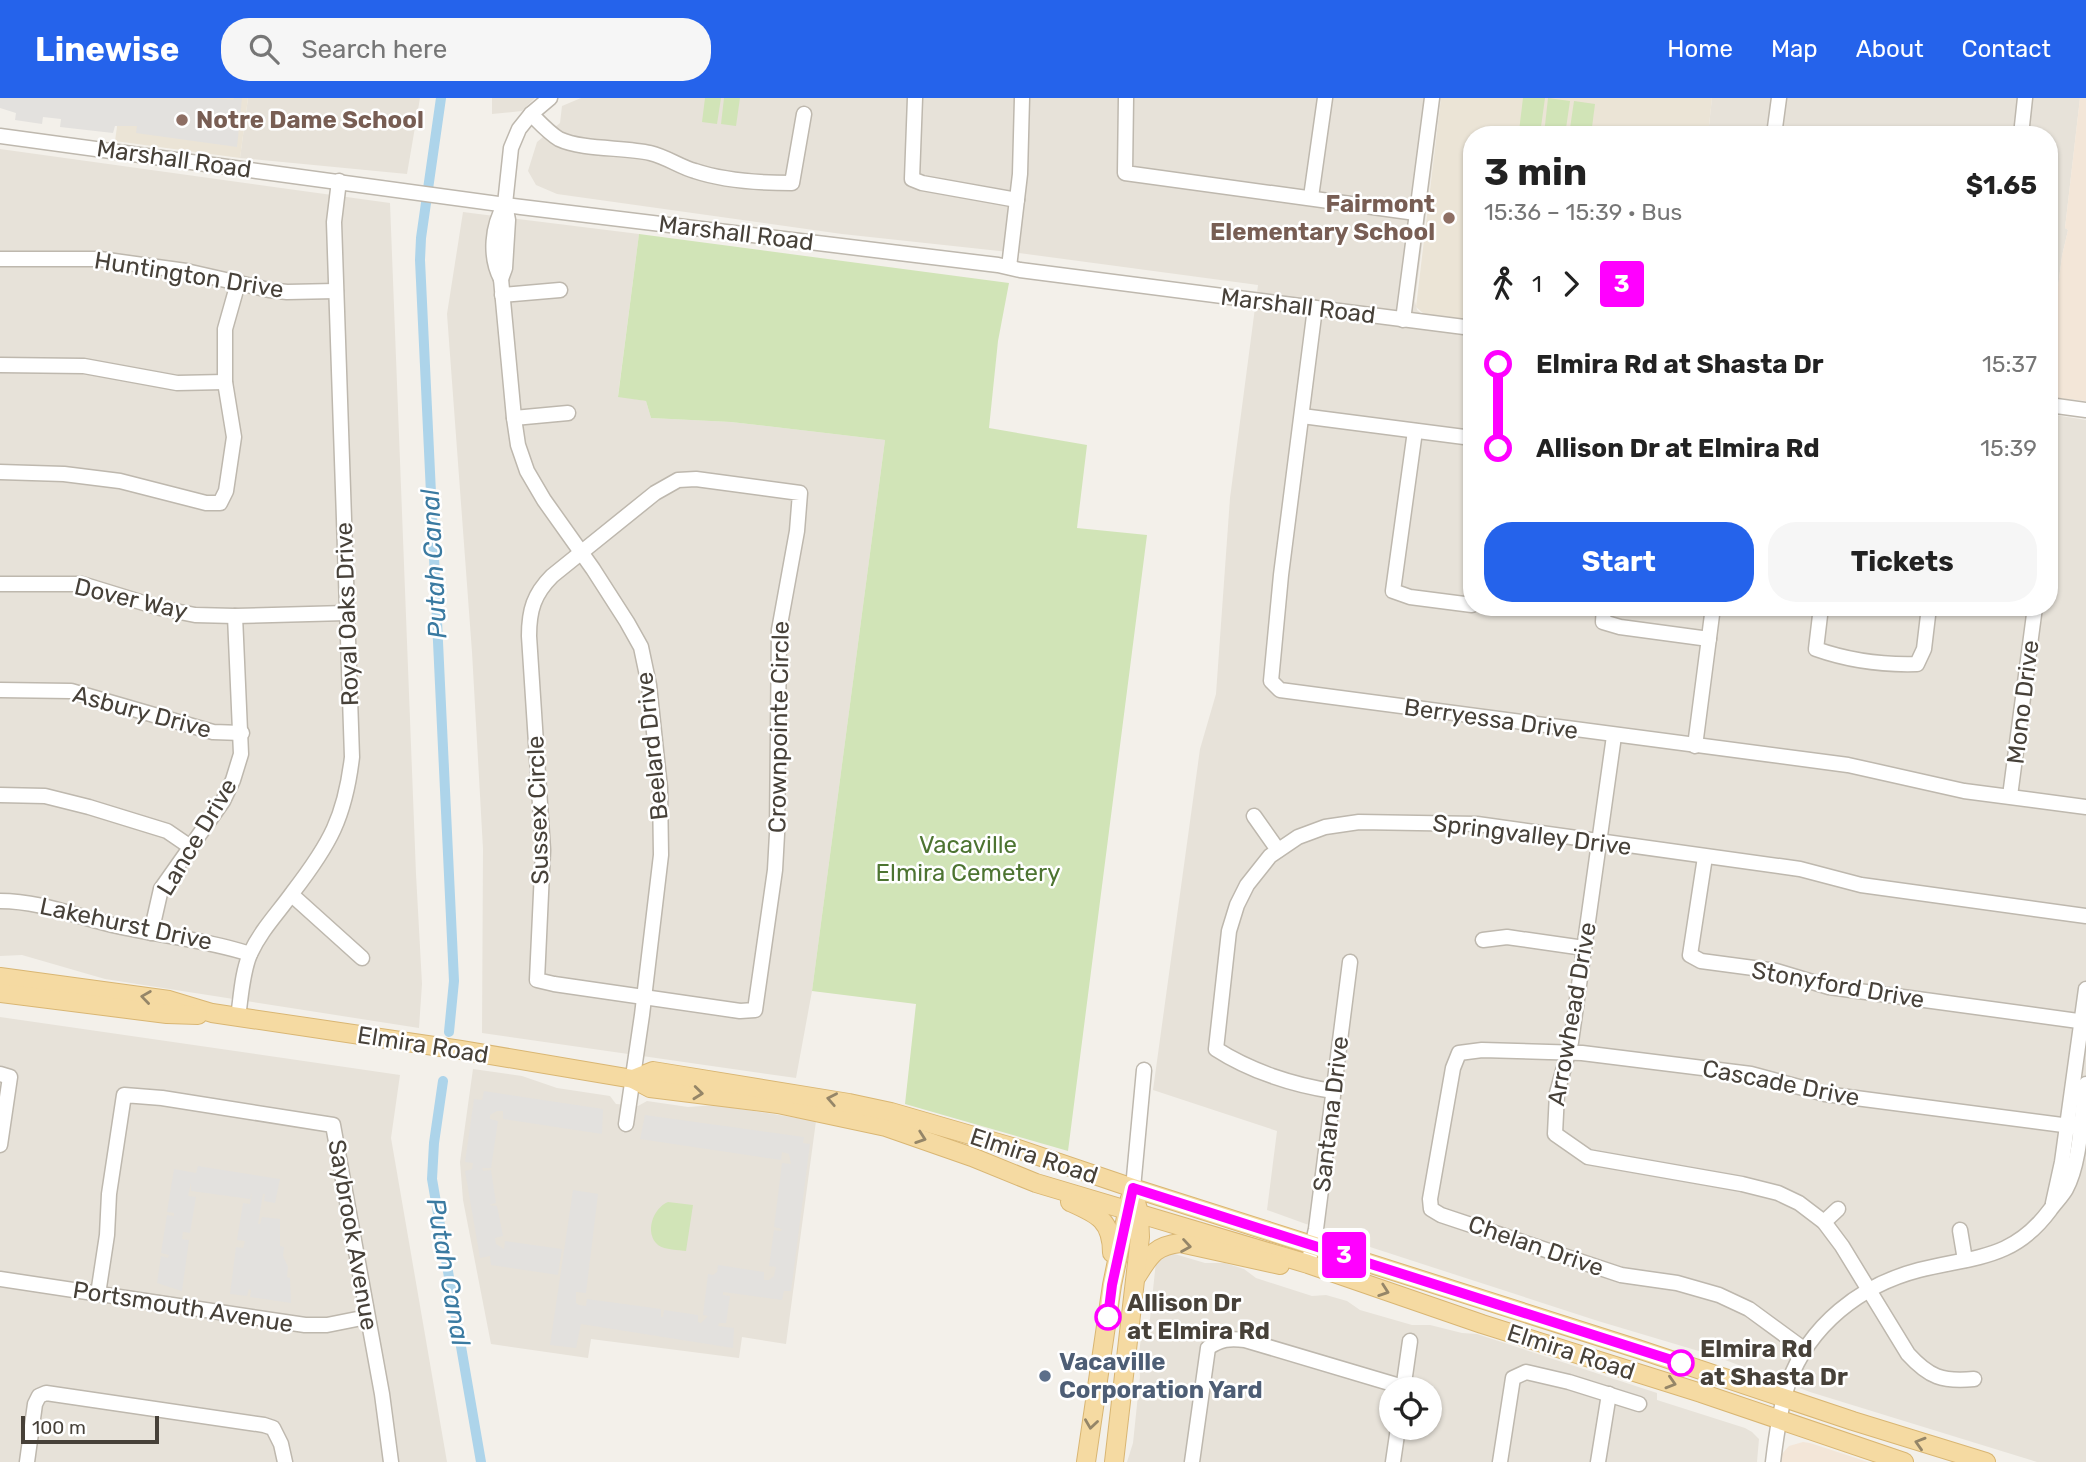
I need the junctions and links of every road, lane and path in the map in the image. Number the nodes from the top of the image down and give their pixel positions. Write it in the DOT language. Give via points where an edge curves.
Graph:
graph roads {
  1 [pos="550,98"];
  2 [pos="915,98"];
  3 [pos="1022,98"];
  4 [pos="1126,98"];
  5 [pos="1325,98"];
  6 [pos="1432,98"];
  7 [pos="1779,98"];
  8 [pos="2025,98"];
  9 [pos="531,114"];
  10 [pos="804,114"];
  11 [pos="1775,126"];
  12 [pos="2022,126"];
  13 [pos="0,136"];
  14 [pos="339,181"];
  15 [pos="1311,197"];
  16 [pos="1017,200"];
  17 [pos="505,205"];
  18 [pos="1416,213"];
  19 [pos="0,259"];
  20 [pos="1009,267"];
  21 [pos="238,283"];
  22 [pos="560,290"];
  23 [pos="336,291"];
  24 [pos="502,295"];
  25 [pos="1315,308"];
  26 [pos="1403,320"];
  27 [pos="1463,327"];
  28 [pos="0,365"];
  29 [pos="225,382"];
  30 [pos="2058,406"];
  31 [pos="2086,410"];
  32 [pos="568,413"];
  33 [pos="1302,416"];
  34 [pos="514,418"];
  35 [pos="1415,431"];
  36 [pos="1463,437"];
  37 [pos="0,472"];
  38 [pos="581,554"];
  39 [pos="0,584"];
  40 [pos="1463,603"];
  41 [pos="346,613"];
  42 [pos="235,616"];
  43 [pos="1603,616"];
  44 [pos="1712,616"];
  45 [pos="1820,616"];
  46 [pos="1928,616"];
  47 [pos="2034,616"];
  48 [pos="1709,639"];
  49 [pos="0,690"];
  50 [pos="242,733"];
  51 [pos="1614,736"];
  52 [pos="1695,746"];
  53 [pos="0,796"];
  54 [pos="2010,796"];
  55 [pos="2086,807"];
  56 [pos="1254,816"];
  57 [pos="1599,842"];
  58 [pos="189,846"];
  59 [pos="1278,850"];
  60 [pos="1705,857"];
  61 [pos="292,895"];
  62 [pos="0,901"];
  63 [pos="2086,916"];
  64 [pos="151,933"];
  65 [pos="1483,940"];
  66 [pos="1584,948"];
  67 [pos="250,954"];
  68 [pos="362,958"];
  69 [pos="1350,962"];
  70 [pos="0,977"];
  71 [pos="2086,989"];
  72 [pos="0,993"];
  73 [pos="644,997"];
  74 [pos="212,1013"];
  75 [pos="238,1017"];
  76 [pos="2084,1022"];
  77 [pos="1482,1050"];
  78 [pos="1569,1053"];
  79 [pos="1144,1070"];
  80 [pos="0,1074"];
  81 [pos="633,1079"];
  82 [pos="2086,1084"];
  83 [pos="1333,1091"];
  84 [pos="626,1124"];
  85 [pos="2078,1128"];
  86 [pos="0,1145"];
  87 [pos="1036,1183"];
  88 [pos="1133,1188"];
  89 [pos="1838,1209"];
  90 [pos="1133,1211"];
  91 [pos="1824,1222"];
  92 [pos="1959,1230"];
  93 [pos="1313,1246"];
  94 [pos="1965,1260"];
  95 [pos="1314,1267"];
  96 [pos="0,1279"];
  97 [pos="1135,1279"];
  98 [pos="1112,1285"];
  99 [pos="1869,1289"];
  100 [pos="98,1294"];
  101 [pos="367,1317"];
  102 [pos="1410,1341"];
  103 [pos="1805,1350"];
  104 [pos="1405,1377"];
  105 [pos="1974,1379"];
  106 [pos="1379,1381"];
  107 [pos="1609,1394"];
  108 [pos="1785,1397"];
  109 [pos="1639,1404"];
  110 [pos="1780,1422"];
  111 [pos="1396,1440"];
  112 [pos="27,1462"];
  113 [pos="285,1462"];
  114 [pos="391,1462"];
  115 [pos="1086,1462"];
  116 [pos="1114,1462"];
  117 [pos="1192,1462"];
  118 [pos="1393,1462"];
  119 [pos="1500,1462"];
  120 [pos="1598,1462"];
  121 [pos="1773,1462"];
  122 [pos="1904,1462"];
  123 [pos="1986,1462"];
  1 -- 9 [label="street, Beelard Drive"];
  2 -- 16 [label="street" via="912,179"];
  3 -- 16 [label="street"];
  4 -- 15 [label="street" via="1125,173"];
  5 -- 15 [label="street"];
  6 -- 18 [label="street"];
  7 -- 11 [label="street"];
  8 -- 12 [label="street"];
  9 -- 10 [label="street" via="559,139 572,143 649,152 710,175 785,183 792,183 795,175"];
  9 -- 17 [label="street, Beelard Drive" via="511,148"];
  13 -- 14 [label="street, Marshall Road"];
  14 -- 17 [label="street, Marshall Road"];
  14 -- 23 [label="street, Royal Oaks Drive" via="334,222"];
  15 -- 18 [label="street"];
  16 -- 20 [label="street"];
  17 -- 20 [label="street, Marshall Road"];
  17 -- 24 [label="street, Beelard Drive"];
  18 -- 26 [label="street"];
  19 -- 21 [label="street, Huntington Drive" via="100,259"];
  20 -- 25 [label="street, Marshall Road"];
  21 -- 23 [label="street, Huntington Drive" via="287,292"];
  21 -- 29 [label="street" via="225,329"];
  22 -- 24 [label="street"];
  23 -- 41 [label="street, Royal Oaks Drive"];
  24 -- 34 [label="street, Beelard Drive"];
  25 -- 26 [label="street, Marshall Road"];
  25 -- 33 [label="street, Berryessa Drive"];
  26 -- 27 [label="street, Marshall Road"];
  28 -- 29 [label="street" via="84,366 177,383"];
  29 -- 37 [label="street" via="234,436 220,503 120,481"];
  30 -- 31 [label="street"];
  32 -- 34 [label="street"];
  33 -- 35 [label="street"];
  33 -- 51 [label="street, Berryessa Drive" via="1281,575 1274,686 1298,694"];
  34 -- 38 [label="street, Beelard Drive" via="527,471"];
  35 -- 36 [label="street"];
  35 -- 40 [label="street" via="1393,591"];
  38 -- 73 [label="street, Beelard Drive" via="640,647 649,685 661,822 659,887"];
  38 -- 73 [label="street, Sussex Circle" via="540,588 529,619 543,850 537,980"];
  38 -- 73 [label="street, Crownpointe Circle" via="655,493 678,481 696,478 800,493 779,630 776,858 755,1010"];
  39 -- 42 [label="street, Dover Way" via="82,584 160,608"];
  41 -- 42 [label="street, Dover Way"];
  41 -- 61 [label="street, Royal Oaks Drive" via="352,757 348,792 331,838"];
  42 -- 50 [label="street, Lance Drive"];
  43 -- 48 [label="street" via="1603,622 1611,624"];
  44 -- 48 [label="street"];
  45 -- 46 [label="street" via="1816,649 1917,664"];
  47 -- 54 [label="street, Mono Drive"];
  48 -- 52 [label="street"];
  49 -- 50 [label="street, Asbury Drive" via="71,691 213,732"];
  50 -- 58 [label="street, Lance Drive" via="233,780"];
  51 -- 52 [label="street, Berryessa Drive"];
  51 -- 57 [label="street, Arrowhead Drive"];
  52 -- 54 [label="street, Berryessa Drive" via="1848,765"];
  53 -- 58 [label="street" via="45,796 89,807 167,831"];
  54 -- 55 [label="street, Berryessa Drive"];
  56 -- 59 [label="street"];
  57 -- 59 [label="street, Springvalley Drive" via="1477,824 1359,822 1325,827"];
  57 -- 60 [label="street, Springvalley Drive"];
  57 -- 66 [label="street, Arrowhead Drive"];
  58 -- 64 [label="street, Lance Drive" via="161,889"];
  59 -- 83 [label="street, Springvalley Drive" via="1247,885 1237,905 1228,937 1216,1049 1282,1079"];
  60 -- 63 [label="street, Springvalley Drive" via="1800,869 1861,885"];
  60 -- 76 [label="street, Stonyford Drive" via="1690,955 1701,961 1776,971 1829,987"];
  61 -- 67 [label="street, Royal Oaks Drive"];
  61 -- 68 [label="street"];
  62 -- 64 [label="street, Lakehurst Drive" via="39,903"];
  64 -- 67 [label="street, Lakehurst Drive" via="223,944"];
  65 -- 66 [label="street" via="1507,937"];
  66 -- 78 [label="street, Arrowhead Drive"];
  67 -- 75 [label="street, Royal Oaks Drive"];
  69 -- 83 [label="street, Santana Drive"];
  74 -- 70 [label="main road, Elmira Road, one-way" via="169,1000"];
  71 -- 76 [label="street"];
  72 -- 74 [label="main road, Elmira Road" via="167,1014"];
  73 -- 81 [label="street, Beelard Drive"];
  74 -- 75 [label="main road, Elmira Road"];
  75 -- 81 [label="main road, Elmira Road"];
  76 -- 85 [label="street"];
  77 -- 78 [label="street, Cascade Drive"];
  77 -- 103 [label="street, Chelan Drive" via="1458,1053 1453,1068 1432,1209 1621,1275 1719,1295 1749,1310"];
  78 -- 85 [label="street, Cascade Drive" via="1751,1074 1825,1094"];
  78 -- 91 [label="street, Arrowhead Drive" via="1557,1093 1555,1133 1580,1152 1600,1160 1778,1193"];
  79 -- 88 [label="street"];
  80 -- 86 [label="street" via="10,1077"];
  81 -- 84 [label="street, Beelard Drive"];
  81 -- 87 [label="main road, Elmira Road, one-way" via="650,1088 778,1104 886,1127"];
  88 -- 81 [label="main road, Elmira Road, one-way" via="891,1112 653,1071"];
  82 -- 85 [label="street"];
  83 -- 93 [label="street, Santana Drive"];
  85 -- 94 [label="street" via="2075,1163 2066,1188 2038,1227 2003,1250"];
  87 -- 90 [label="main road, Elmira Road"];
  87 -- 98 [label="main road" via="1091,1211 1107,1226"];
  88 -- 90 [label="main road"];
  88 -- 93 [label="main road, Elmira Road"];
  89 -- 91 [label="street"];
  90 -- 95 [label="main road, Elmira Road"];
  90 -- 97 [label="main road" via="1140,1237"];
  90 -- 98 [label="main road"];
  91 -- 99 [label="street, Arrowhead Drive"];
  92 -- 94 [label="street"];
  93 -- 95 [label="street, Santana Drive"];
  93 -- 108 [label="main road, Elmira Road"];
  94 -- 99 [label="street" via="1908,1273"];
  97 -- 95 [label="main road, one-way" via="1152,1253 1180,1243 1257,1261"];
  95 -- 110 [label="main road, Elmira Road, one-way"];
  96 -- 100 [label="street, Portsmouth Avenue"];
  97 -- 116 [label="main road"];
  98 -- 115 [label="main road, one-way"];
  99 -- 103 [label="street" via="1830,1318"];
  99 -- 105 [label="street, Arrowhead Drive" via="1920,1367 1953,1381"];
  100 -- 101 [label="street, Portsmouth Avenue" via="305,1325"];
  100 -- 101 [label="street, Saybrook Avenue" via="124,1095 146,1096 333,1125"];
  101 -- 114 [label="street, Saybrook Avenue"];
  102 -- 104 [label="street"];
  103 -- 108 [label="street"];
  106 -- 117 [label="street" via="1245,1340 1218,1340 1208,1348"];
  107 -- 109 [label="street"];
  107 -- 119 [label="street" via="1519,1373 1509,1393"];
  107 -- 120 [label="street"];
  108 -- 110 [label="street"];
  123 -- 108 [label="main road, Elmira Road, one-way"];
  110 -- 121 [label="street"];
  110 -- 122 [label="main road, Elmira Road"];
  111 -- 118 [label="street"];
  112 -- 113 [label="street" via="35,1404 38,1396 46,1393 264,1425 273,1428"];
}
